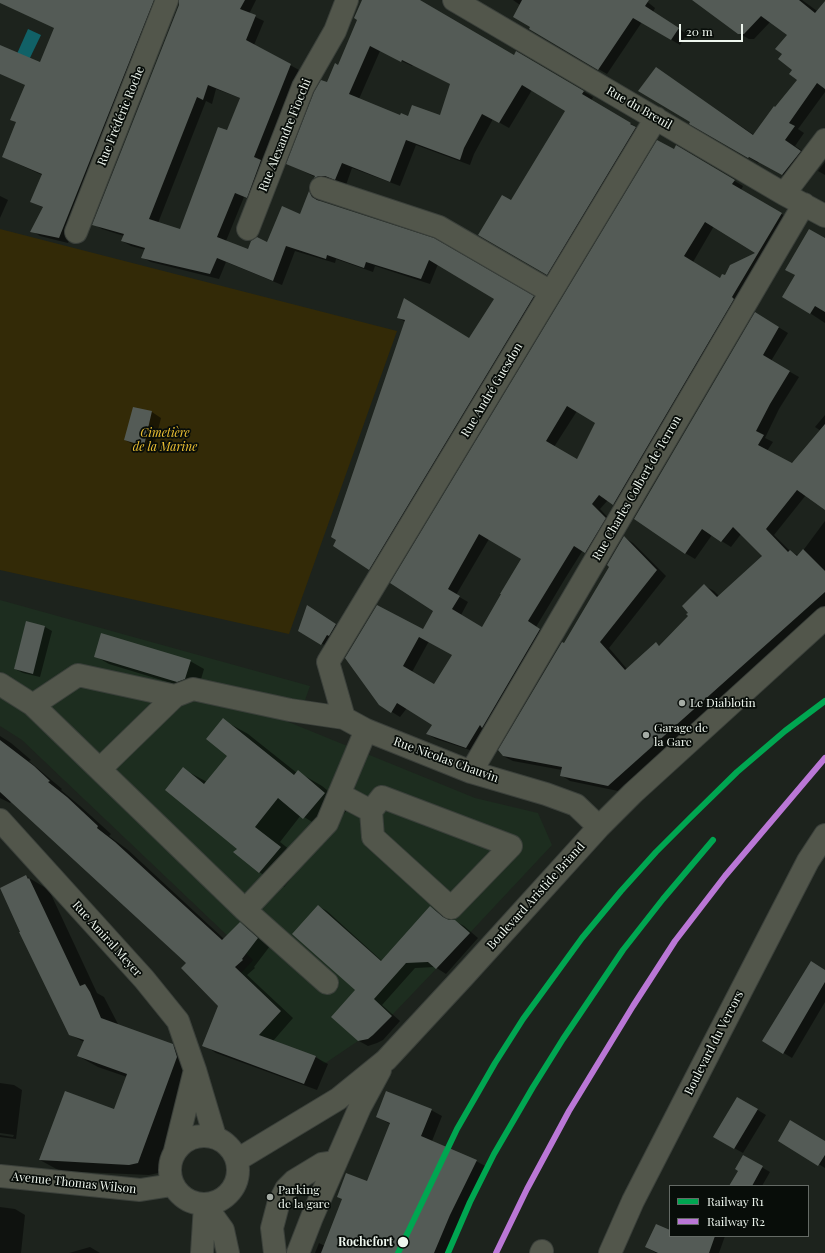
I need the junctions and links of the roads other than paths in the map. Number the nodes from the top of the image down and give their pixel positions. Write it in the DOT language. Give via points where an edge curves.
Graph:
graph roads {
  1 [pos="167,0"];
  2 [pos="347,0"];
  3 [pos="454,0"];
  4 [pos="656,118"];
  5 [pos="825,140"];
  6 [pos="321,188"];
  7 [pos="784,194"];
  8 [pos="804,204"];
  9 [pos="825,216"];
  10 [pos="248,229"];
  11 [pos="76,232"];
  12 [pos="551,292"];
  13 [pos="825,618"];
  14 [pos="0,684"];
  15 [pos="175,696"];
  16 [pos="33,705"];
  17 [pos="344,718"];
  18 [pos="366,730"];
  19 [pos="100,769"];
  20 [pos="471,772"];
  21 [pos="339,794"];
  22 [pos="371,811"];
  23 [pos="0,820"];
  24 [pos="599,827"];
  25 [pos="825,835"];
  26 [pos="245,910"];
  27 [pos="327,983"];
  28 [pos="386,1060"];
  29 [pos="195,1070"];
  30 [pos="215,1138"];
  31 [pos="175,1151"];
  32 [pos="237,1160"];
  33 [pos="336,1162"];
  34 [pos="0,1176"];
  35 [pos="172,1185"];
  36 [pos="205,1205"];
  37 [pos="201,1252"];
  38 [pos="228,1253"];
  39 [pos="275,1253"];
  40 [pos="298,1253"];
  41 [pos="610,1253"];
  1 -- 11 [label="street, Rue Frédéric Roche"];
  2 -- 10 [label="street, Rue Alexandre Fiocchi" via="335,31 303,87"];
  3 -- 4 [label="street, Rue du Breuil"];
  4 -- 7 [label="street, Rue du Breuil"];
  4 -- 12 [label="street, Rue André Guesdon"];
  5 -- 7 [label="street"];
  6 -- 12 [label="street" via="440,228"];
  7 -- 8 [label="street, Rue du Breuil"];
  8 -- 9 [label="street, Rue du Breuil"];
  8 -- 20 [label="street, Rue Charles Colbert de Terron"];
  12 -- 17 [label="street, Rue André Guesdon" via="328,662"];
  13 -- 24 [label="street, Boulevard Aristide Briand" via="632,793"];
  14 -- 16 [label="street"];
  15 -- 16 [label="street" via="78,675"];
  15 -- 17 [label="street" via="193,689 290,710"];
  15 -- 19 [label="street"];
  16 -- 19 [label="street"];
  17 -- 18 [label="street, Rue Nicolas Chauvin"];
  18 -- 20 [label="street, Rue Nicolas Chauvin"];
  18 -- 21 [label="street"];
  19 -- 26 [label="street"];
  20 -- 24 [label="street, Rue Nicolas Chauvin" via="576,805"];
  21 -- 22 [label="street"];
  21 -- 26 [label="street" via="327,823"];
  22 -- 22 [label="street" via="373,837 451,908 511,846 382,797"];
  23 -- 29 [label="street, Rue Amiral Meyer" via="144,979 178,1021"];
  24 -- 28 [label="street, Boulevard Aristide Briand"];
  25 -- 41 [label="street, Boulevard du Vercors" via="808,861 712,1047 633,1201"];
  26 -- 27 [label="street"];
  28 -- 32 [label="street, Boulevard Aristide Briand" via="338,1098"];
  28 -- 33 [label="street" via="360,1107"];
  29 -- 30 [label="street, Rue Amiral Meyer"];
  29 -- 31 [label="street"];
  30 -- 31 [label="street" via="193,1137"];
  30 -- 32 [label="street" via="232,1150"];
  31 -- 35 [label="street" via="170,1162 169,1174"];
  32 -- 36 [label="street" via="239,1169 234,1187 216,1203"];
  33 -- 39 [label="street" via="322,1164 294,1181 286,1189 278,1205 272,1228"];
  33 -- 40 [label="street"];
  34 -- 35 [label="street, Avenue Thomas Wilson" via="140,1190"];
  35 -- 36 [label="street" via="186,1200"];
  36 -- 37 [label="street"];
  36 -- 38 [label="street" via="223,1230"];
}
